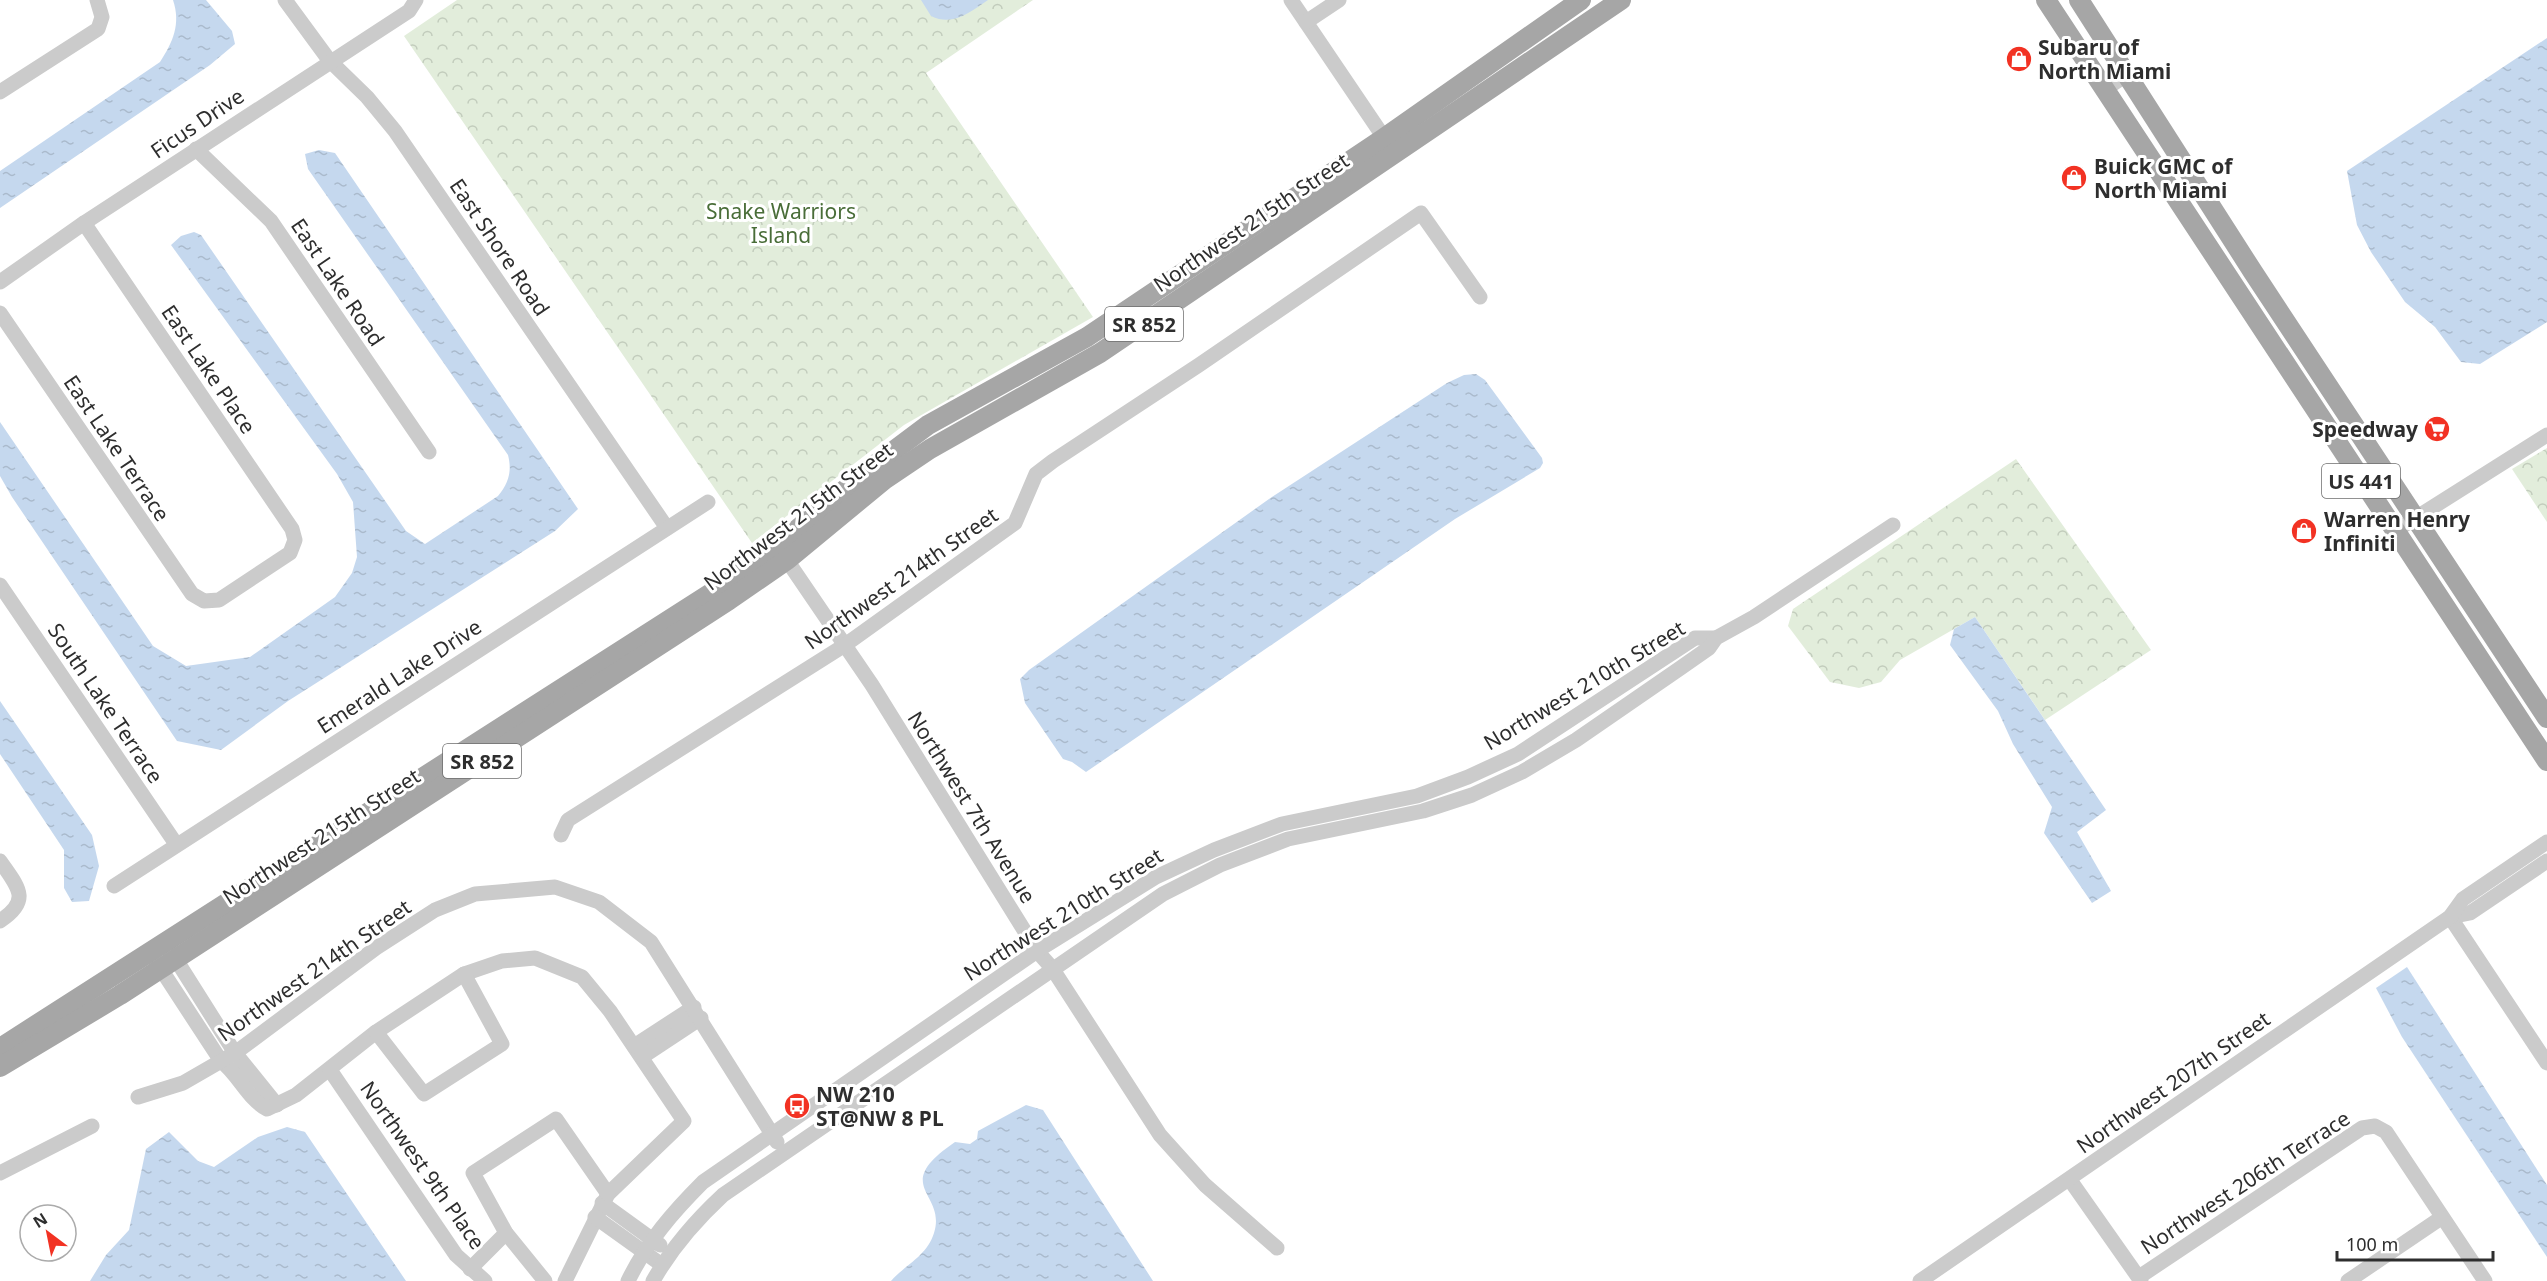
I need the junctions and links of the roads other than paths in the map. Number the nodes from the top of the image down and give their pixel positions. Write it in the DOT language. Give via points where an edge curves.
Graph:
graph roads {
  1 [pos="97,0"];
  2 [pos="285,0"];
  3 [pos="416,0"];
  4 [pos="1291,0"];
  5 [pos="1339,0"];
  6 [pos="1581,0"];
  7 [pos="1621,0"];
  8 [pos="2046,0"];
  9 [pos="2079,0"];
  10 [pos="1306,22"];
  11 [pos="329,60"];
  12 [pos="2126,75"];
  13 [pos="2104,90"];
  14 [pos="0,92"];
  15 [pos="1389,145"];
  16 [pos="196,149"];
  17 [pos="84,223"];
  18 [pos="0,282"];
  19 [pos="1480,297"];
  20 [pos="0,313"];
  21 [pos="2547,435"];
  22 [pos="429,452"];
  23 [pos="708,502"];
  24 [pos="2415,518"];
  25 [pos="1893,525"];
  26 [pos="667,528"];
  27 [pos="2395,531"];
  28 [pos="782,553"];
  29 [pos="0,585"];
  30 [pos="204,601"];
  31 [pos="1716,638"];
  32 [pos="845,645"];
  33 [pos="2547,718"];
  34 [pos="2547,761"];
  35 [pos="561,836"];
  36 [pos="2547,842"];
  37 [pos="176,844"];
  38 [pos="0,861"];
  39 [pos="2547,861"];
  40 [pos="114,886"];
  41 [pos="2450,917"];
  42 [pos="0,921"];
  43 [pos="158,947"];
  44 [pos="1037,951"];
  45 [pos="168,964"];
  46 [pos="1052,968"];
  47 [pos="465,974"];
  48 [pos="697,1013"];
  49 [pos="376,1032"];
  50 [pos="0,1048"];
  51 [pos="638,1051"];
  52 [pos="235,1053"];
  53 [pos="221,1061"];
  54 [pos="2547,1063"];
  55 [pos="0,1067"];
  56 [pos="330,1070"];
  57 [pos="138,1096"];
  58 [pos="277,1105"];
  59 [pos="92,1126"];
  60 [pos="773,1135"];
  61 [pos="784,1152"];
  62 [pos="0,1173"];
  63 [pos="2070,1180"];
  64 [pos="601,1205"];
  65 [pos="2441,1218"];
  66 [pos="506,1233"];
  67 [pos="648,1246"];
  68 [pos="1278,1248"];
  69 [pos="666,1258"];
  70 [pos="470,1269"];
  71 [pos="2140,1279"];
  72 [pos="485,1281"];
  73 [pos="545,1281"];
  74 [pos="565,1281"];
  75 [pos="628,1281"];
  76 [pos="653,1281"];
  77 [pos="1920,1281"];
  78 [pos="2348,1281"];
  79 [pos="2485,1281"];
  1 -- 14 [label="street" via="102,17 98,29"];
  2 -- 11 [label="street, East Shore Road"];
  3 -- 11 [label="street, Ficus Drive" via="409,10"];
  4 -- 10 [label="street"];
  5 -- 10 [label="street"];
  6 -- 15 [label="main road, Northwest 215th Street / SR 852"];
  7 -- 15 [label="main road, Northwest 215th Street / SR 852"];
  8 -- 13 [label="main road, US 441"];
  9 -- 12 [label="main road, US 441"];
  10 -- 15 [label="street"];
  11 -- 16 [label="street, Ficus Drive"];
  11 -- 26 [label="street, East Shore Road" via="395,130"];
  12 -- 13 [label="street"];
  12 -- 24 [label="main road, US 441"];
  13 -- 27 [label="main road, US 441"];
  15 -- 28 [label="main road, Northwest 215th Street / SR 852" via="1087,337 928,426 876,464"];
  16 -- 17 [label="street, Ficus Drive"];
  16 -- 22 [label="street, East Lake Road" via="271,220"];
  17 -- 18 [label="street, Ficus Drive"];
  17 -- 30 [label="street, East Lake Place" via="296,540 290,553 219,600"];
  19 -- 32 [label="street, Northwest 214th Street" via="1421,213 1036,474 1015,523"];
  20 -- 30 [label="street, East Lake Terrace" via="192,594"];
  21 -- 24 [label="street"];
  23 -- 26 [label="street, Emerald Lake Drive"];
  24 -- 27 [label="street"];
  24 -- 33 [label="main road, US 441"];
  25 -- 31 [label="street, Northwest 210th Street"];
  26 -- 37 [label="street, Emerald Lake Drive"];
  27 -- 34 [label="main road, US 441"];
  28 -- 32 [label="street, Northwest 7th Avenue"];
  28 -- 43 [label="main road, Northwest 215th Street / SR 852" via="719,588"];
  28 -- 45 [label="main road, Northwest 215th Street / SR 852"];
  29 -- 37 [label="street, South Lake Terrace"];
  31 -- 44 [label="street, Northwest 210th Street" via="1695,638 1534,744 1468,777 1417,796 1282,824 1214,850 1156,877"];
  31 -- 46 [label="street, Northwest 210th Street" via="1670,676 1522,772 1472,795 1423,811 1288,839 1220,865 1163,894"];
  32 -- 35 [label="street, Northwest 214th Street" via="568,820"];
  32 -- 44 [label="street, Northwest 7th Avenue"];
  36 -- 41 [label="street, Northwest 207th Street" via="2463,899"];
  37 -- 40 [label="street, Emerald Lake Drive"];
  38 -- 42 [label="street" via="19,888 15,910"];
  39 -- 41 [label="street, Northwest 207th Street" via="2470,913"];
  41 -- 54 [label="street"];
  41 -- 63 [label="street, Northwest 207th Street"];
  43 -- 45 [label="street"];
  43 -- 50 [label="main road, Northwest 215th Street / SR 852"];
  44 -- 46 [label="street, Northwest 7th Avenue"];
  44 -- 60 [label="street, Northwest 210th Street"];
  45 -- 52 [label="street"];
  45 -- 53 [label="street"];
  45 -- 55 [label="main road, Northwest 215th Street / SR 852"];
  46 -- 61 [label="street, Northwest 210th Street"];
  46 -- 68 [label="street, Northwest 7th Avenue" via="1160,1135 1205,1185"];
  47 -- 49 [label="street"];
  47 -- 49 [label="street" via="502,1044 424,1094"];
  47 -- 51 [label="street" via="502,961 535,958 582,977"];
  48 -- 51 [label="street"];
  48 -- 52 [label="street, Northwest 214th Street" via="651,942 599,902 555,887 475,894 435,910 376,948"];
  48 -- 60 [label="street"];
  49 -- 56 [label="street"];
  51 -- 64 [label="street" via="684,1121"];
  52 -- 53 [label="street, Northwest 214th Street"];
  52 -- 58 [label="street"];
  53 -- 57 [label="street, Northwest 214th Street" via="183,1083"];
  53 -- 58 [label="street" via="263,1106 267,1109"];
  56 -- 58 [label="street"];
  56 -- 70 [label="street, Northwest 9th Place" via="456,1255"];
  59 -- 62 [label="street"];
  60 -- 61 [label="street"];
  60 -- 67 [label="street, Northwest 210th Street" via="703,1182 671,1213"];
  61 -- 69 [label="street, Northwest 210th Street" via="723,1195 690,1226"];
  63 -- 71 [label="street"];
  63 -- 77 [label="street, Northwest 207th Street"];
  64 -- 66 [label="street" via="556,1119 473,1173"];
  64 -- 67 [label="street"];
  64 -- 74 [label="street"];
  65 -- 71 [label="street, Northwest 206th Terrace" via="2386,1132 2375,1126 2362,1128"];
  65 -- 78 [label="street"];
  65 -- 79 [label="street"];
  66 -- 70 [label="street"];
  66 -- 73 [label="street"];
  67 -- 69 [label="street"];
  67 -- 75 [label="street, Northwest 210th Street"];
  69 -- 76 [label="street, Northwest 210th Street"];
  70 -- 72 [label="street, Northwest 9th Place"];
}
